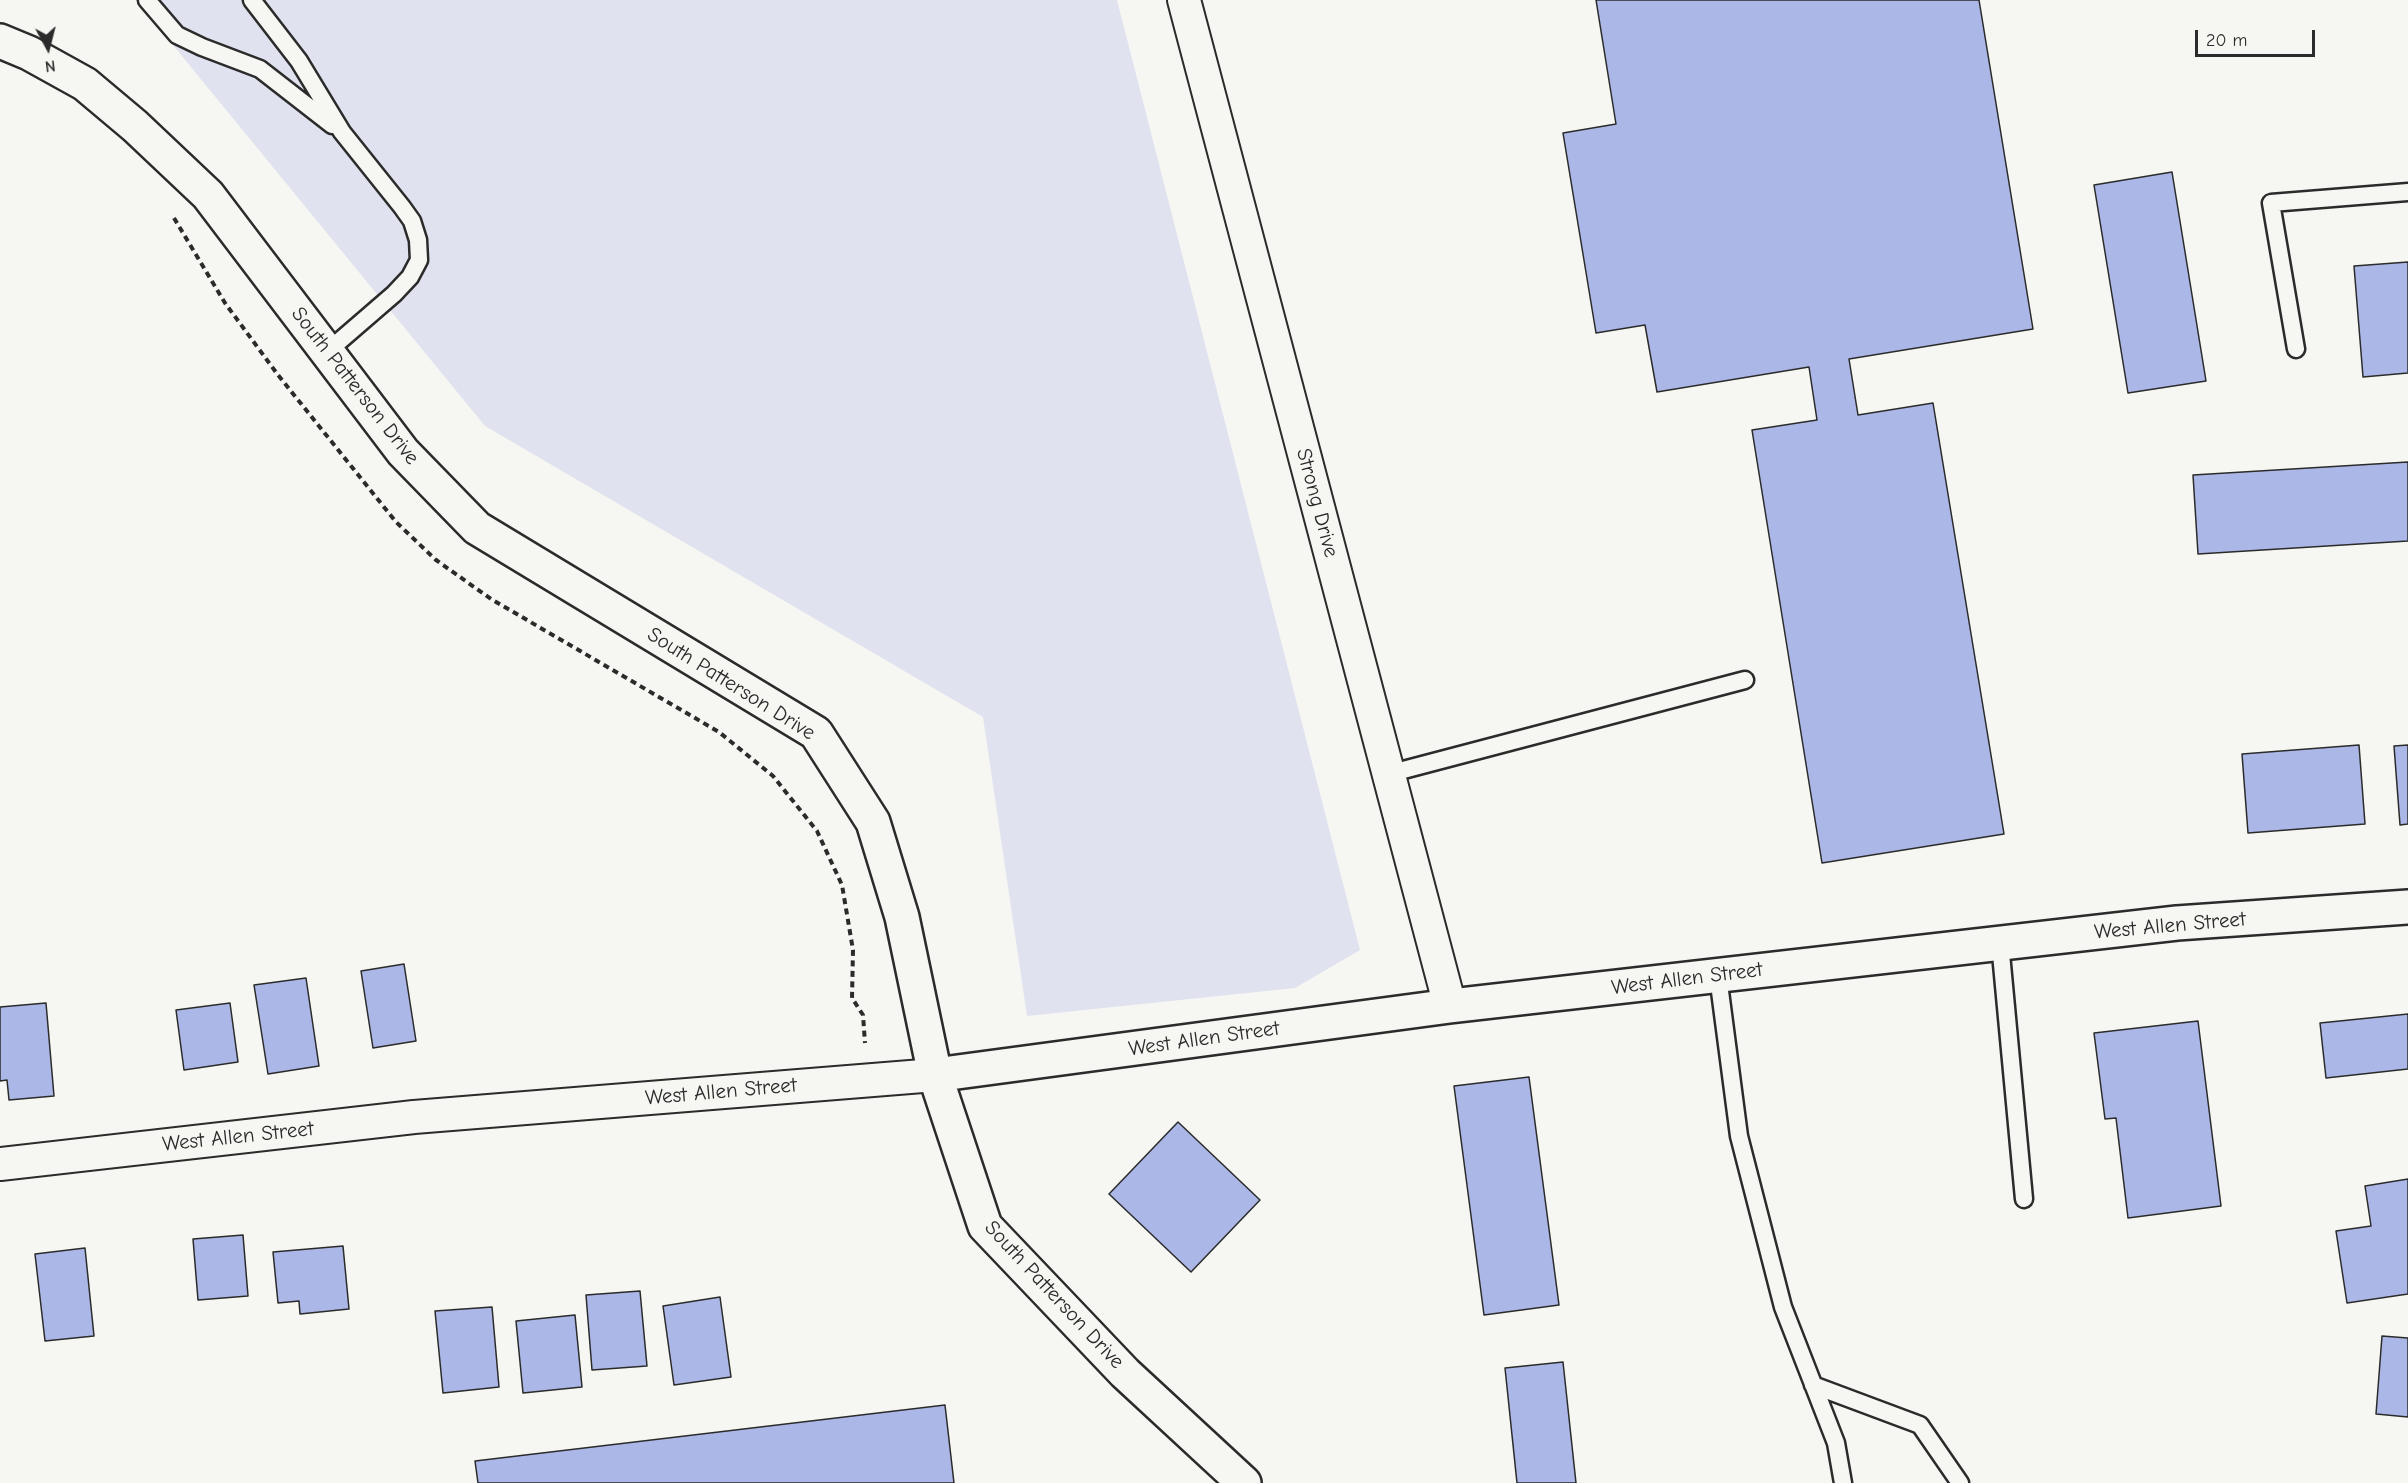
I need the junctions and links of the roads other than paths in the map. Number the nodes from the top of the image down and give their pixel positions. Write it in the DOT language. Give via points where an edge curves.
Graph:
graph roads {
  1 [pos="147,0"];
  2 [pos="252,0"];
  3 [pos="1184,0"];
  4 [pos="0,41"];
  5 [pos="342,132"];
  6 [pos="2408,192"];
  7 [pos="2296,349"];
  8 [pos="328,351"];
  9 [pos="1745,680"];
  10 [pos="1388,774"];
  11 [pos="2408,907"];
  12 [pos="2000,943"];
  13 [pos="1718,976"];
  14 [pos="1450,1006"];
  15 [pos="935,1075"];
  16 [pos="0,1164"];
  17 [pos="2024,1199"];
  18 [pos="1813,1384"];
  19 [pos="1244,1483"];
  20 [pos="1842,1483"];
  21 [pos="1960,1483"];
  1 -- 5 [label="lane" via="177,34 260,69"];
  2 -- 5 [label="lane" via="299,62"];
  3 -- 10 [label="street, Strong Drive"];
  4 -- 8 [label="street, South Patterson Drive" via="85,84 135,126 208,195"];
  5 -- 8 [label="lane" via="412,221 420,250 410,277"];
  6 -- 7 [label="lane" via="2271,203"];
  8 -- 15 [label="street, South Patterson Drive" via="403,452 477,528 816,733 873,822 902,917"];
  9 -- 10 [label="lane"];
  10 -- 14 [label="street, Strong Drive"];
  11 -- 12 [label="street, West Allen Street" via="2177,923"];
  12 -- 13 [label="street, West Allen Street"];
  12 -- 17 [label="lane"];
  13 -- 14 [label="street, West Allen Street"];
  13 -- 18 [label="lane" via="1739,1136 1783,1307"];
  14 -- 15 [label="street, West Allen Street"];
  15 -- 16 [label="street, West Allen Street" via="414,1117"];
  15 -- 19 [label="street, South Patterson Drive" via="985,1226 1125,1372"];
  18 -- 20 [label="lane" via="1836,1443"];
  18 -- 21 [label="lane" via="1920,1425"];
}
